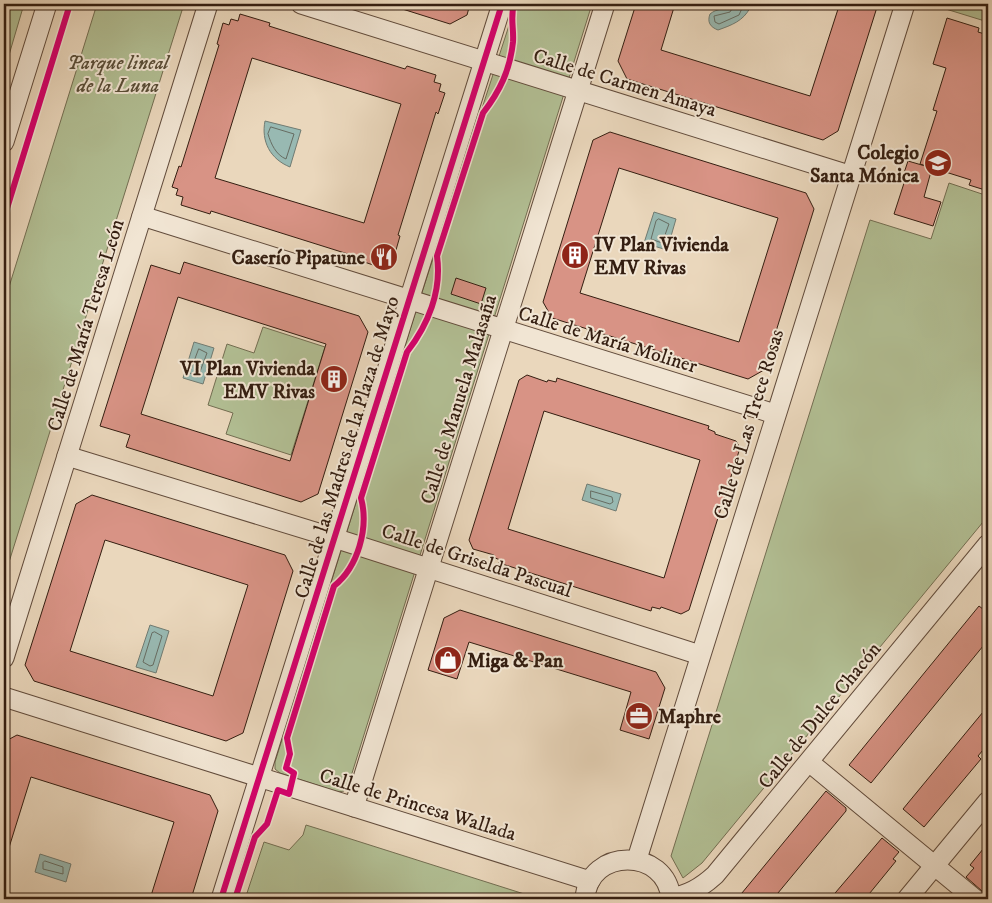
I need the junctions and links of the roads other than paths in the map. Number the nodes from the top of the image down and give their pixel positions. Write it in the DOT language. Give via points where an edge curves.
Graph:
graph roads {
  1 [pos="47,4"];
  2 [pos="208,4"];
  3 [pos="301,4"];
  4 [pos="502,4"];
  5 [pos="605,4"];
  6 [pos="905,4"];
  7 [pos="484,61"];
  8 [pos="578,90"];
  9 [pos="4,142"];
  10 [pos="849,175"];
  11 [pos="142,216"];
  12 [pos="409,300"];
  13 [pos="503,330"];
  14 [pos="775,414"];
  15 [pos="68,456"];
  16 [pos="334,538"];
  17 [pos="988,544"];
  18 [pos="428,568"];
  19 [pos="700,655"];
  20 [pos="4,658"];
  21 [pos="4,697"];
  22 [pos="809,762"];
  23 [pos="258,778"];
  24 [pos="988,801"];
  25 [pos="354,808"];
  26 [pos="637,859"];
  27 [pos="934,866"];
  28 [pos="588,890"];
  29 [pos="671,898"];
  30 [pos="221,899"];
  31 [pos="907,899"];
  32 [pos="975,899"];
  1 -- 9 [label="street"];
  2 -- 11 [label="street, Calle de María Teresa León"];
  3 -- 7 [label="street, Calle de Carmen Amaya"];
  4 -- 7 [label="street, Calle de las Madres de la Plaza de Mayo"];
  5 -- 8 [label="street, Calle de Manuela Malasaña"];
  6 -- 10 [label="street, Calle de Las Trece Rosas"];
  7 -- 8 [label="street, Calle de Carmen Amaya"];
  7 -- 12 [label="street, Calle de las Madres de la Plaza de Mayo"];
  8 -- 10 [label="street, Calle de Carmen Amaya"];
  8 -- 13 [label="street, Calle de Manuela Malasaña"];
  10 -- 14 [label="street, Calle de Las Trece Rosas"];
  11 -- 12 [label="street, Calle de María Moliner"];
  11 -- 15 [label="street, Calle de María Teresa León"];
  12 -- 13 [label="street, Calle de María Moliner"];
  12 -- 16 [label="street, Calle de las Madres de la Plaza de Mayo"];
  13 -- 14 [label="street, Calle de María Moliner"];
  13 -- 18 [label="street, Calle de Manuela Malasaña"];
  14 -- 19 [label="street, Calle de Las Trece Rosas"];
  15 -- 16 [label="street, Calle de Griselda Pascual"];
  15 -- 20 [label="street, Calle de María Teresa León"];
  16 -- 18 [label="street, Calle de Griselda Pascual"];
  16 -- 23 [label="street, Calle de las Madres de la Plaza de Mayo"];
  17 -- 22 [label="street, Calle de Dulce Chacón"];
  18 -- 19 [label="street, Calle de Griselda Pascual"];
  18 -- 25 [label="street, Calle de Manuela Malasaña"];
  19 -- 26 [label="street, Calle de Las Trece Rosas"];
  21 -- 23 [label="street, Calle de Princesa Wallada"];
  22 -- 27 [label="street"];
  22 -- 29 [label="street, Calle de Dulce Chacón" via="715,874 702,886"];
  23 -- 25 [label="street, Calle de Princesa Wallada"];
  23 -- 30 [label="street, Calle de las Madres de la Plaza de Mayo"];
  24 -- 27 [label="street"];
  25 -- 28 [label="street, Calle de Princesa Wallada"];
  26 -- 28 [label="street" via="610,862 598,870"];
  26 -- 29 [label="street" via="660,872 668,884"];
  27 -- 31 [label="street"];
  27 -- 32 [label="street"];
}
